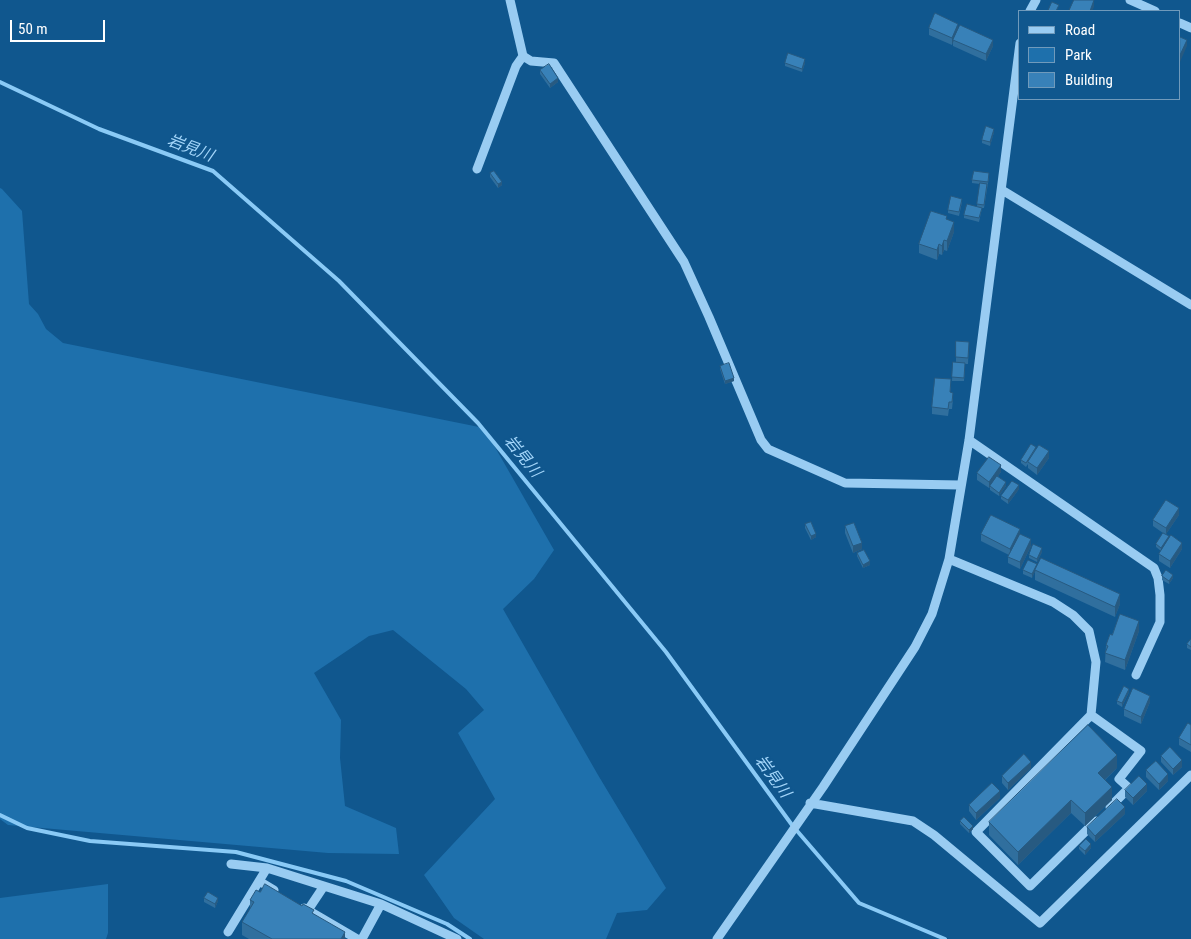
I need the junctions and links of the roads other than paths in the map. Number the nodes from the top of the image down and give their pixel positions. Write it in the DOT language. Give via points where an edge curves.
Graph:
graph roads {
  1 [pos="510,0"];
  2 [pos="1130,0"];
  3 [pos="1153,10"];
  4 [pos="523,56"];
  5 [pos="1018,59"];
  6 [pos="477,169"];
  7 [pos="1002,190"];
  8 [pos="1191,306"];
  9 [pos="969,440"];
  10 [pos="960,485"];
  11 [pos="949,559"];
  12 [pos="1136,675"];
  13 [pos="1091,715"];
  14 [pos="1191,775"];
  15 [pos="810,803"];
  16 [pos="231,864"];
  17 [pos="266,868"];
  18 [pos="259,881"];
  19 [pos="324,886"];
  20 [pos="284,895"];
  21 [pos="381,904"];
  22 [pos="228,932"];
  23 [pos="357,939"];
  24 [pos="362,939"];
  25 [pos="457,939"];
  26 [pos="717,939"];
  1 -- 4 [label="street"];
  2 -- 3 [label="street"];
  4 -- 6 [label="street" via="516,66"];
  4 -- 10 [label="street" via="554,63 684,262 761,440 768,449 845,483"];
  5 -- 7 [label="street"];
  7 -- 8 [label="street"];
  7 -- 9 [label="street"];
  9 -- 10 [label="street"];
  9 -- 12 [label="street" via="1154,568 1160,595 1160,622"];
  10 -- 11 [label="street"];
  11 -- 13 [label="street" via="1053,602 1073,614 1089,631 1096,662"];
  11 -- 15 [label="street" via="932,614 915,646"];
  13 -- 13 [label="street" via="1141,751 1119,779 1129,788 1030,886 976,832"];
  14 -- 15 [label="street" via="1040,923 934,835 913,822"];
  15 -- 26 [label="street"];
  16 -- 17 [label="street"];
  17 -- 18 [label="street"];
  17 -- 19 [label="street"];
  18 -- 20 [label="street"];
  18 -- 22 [label="street"];
  19 -- 21 [label="street"];
  19 -- 23 [label="street" via="304,908"];
  21 -- 24 [label="street"];
  21 -- 25 [label="street"];
}
